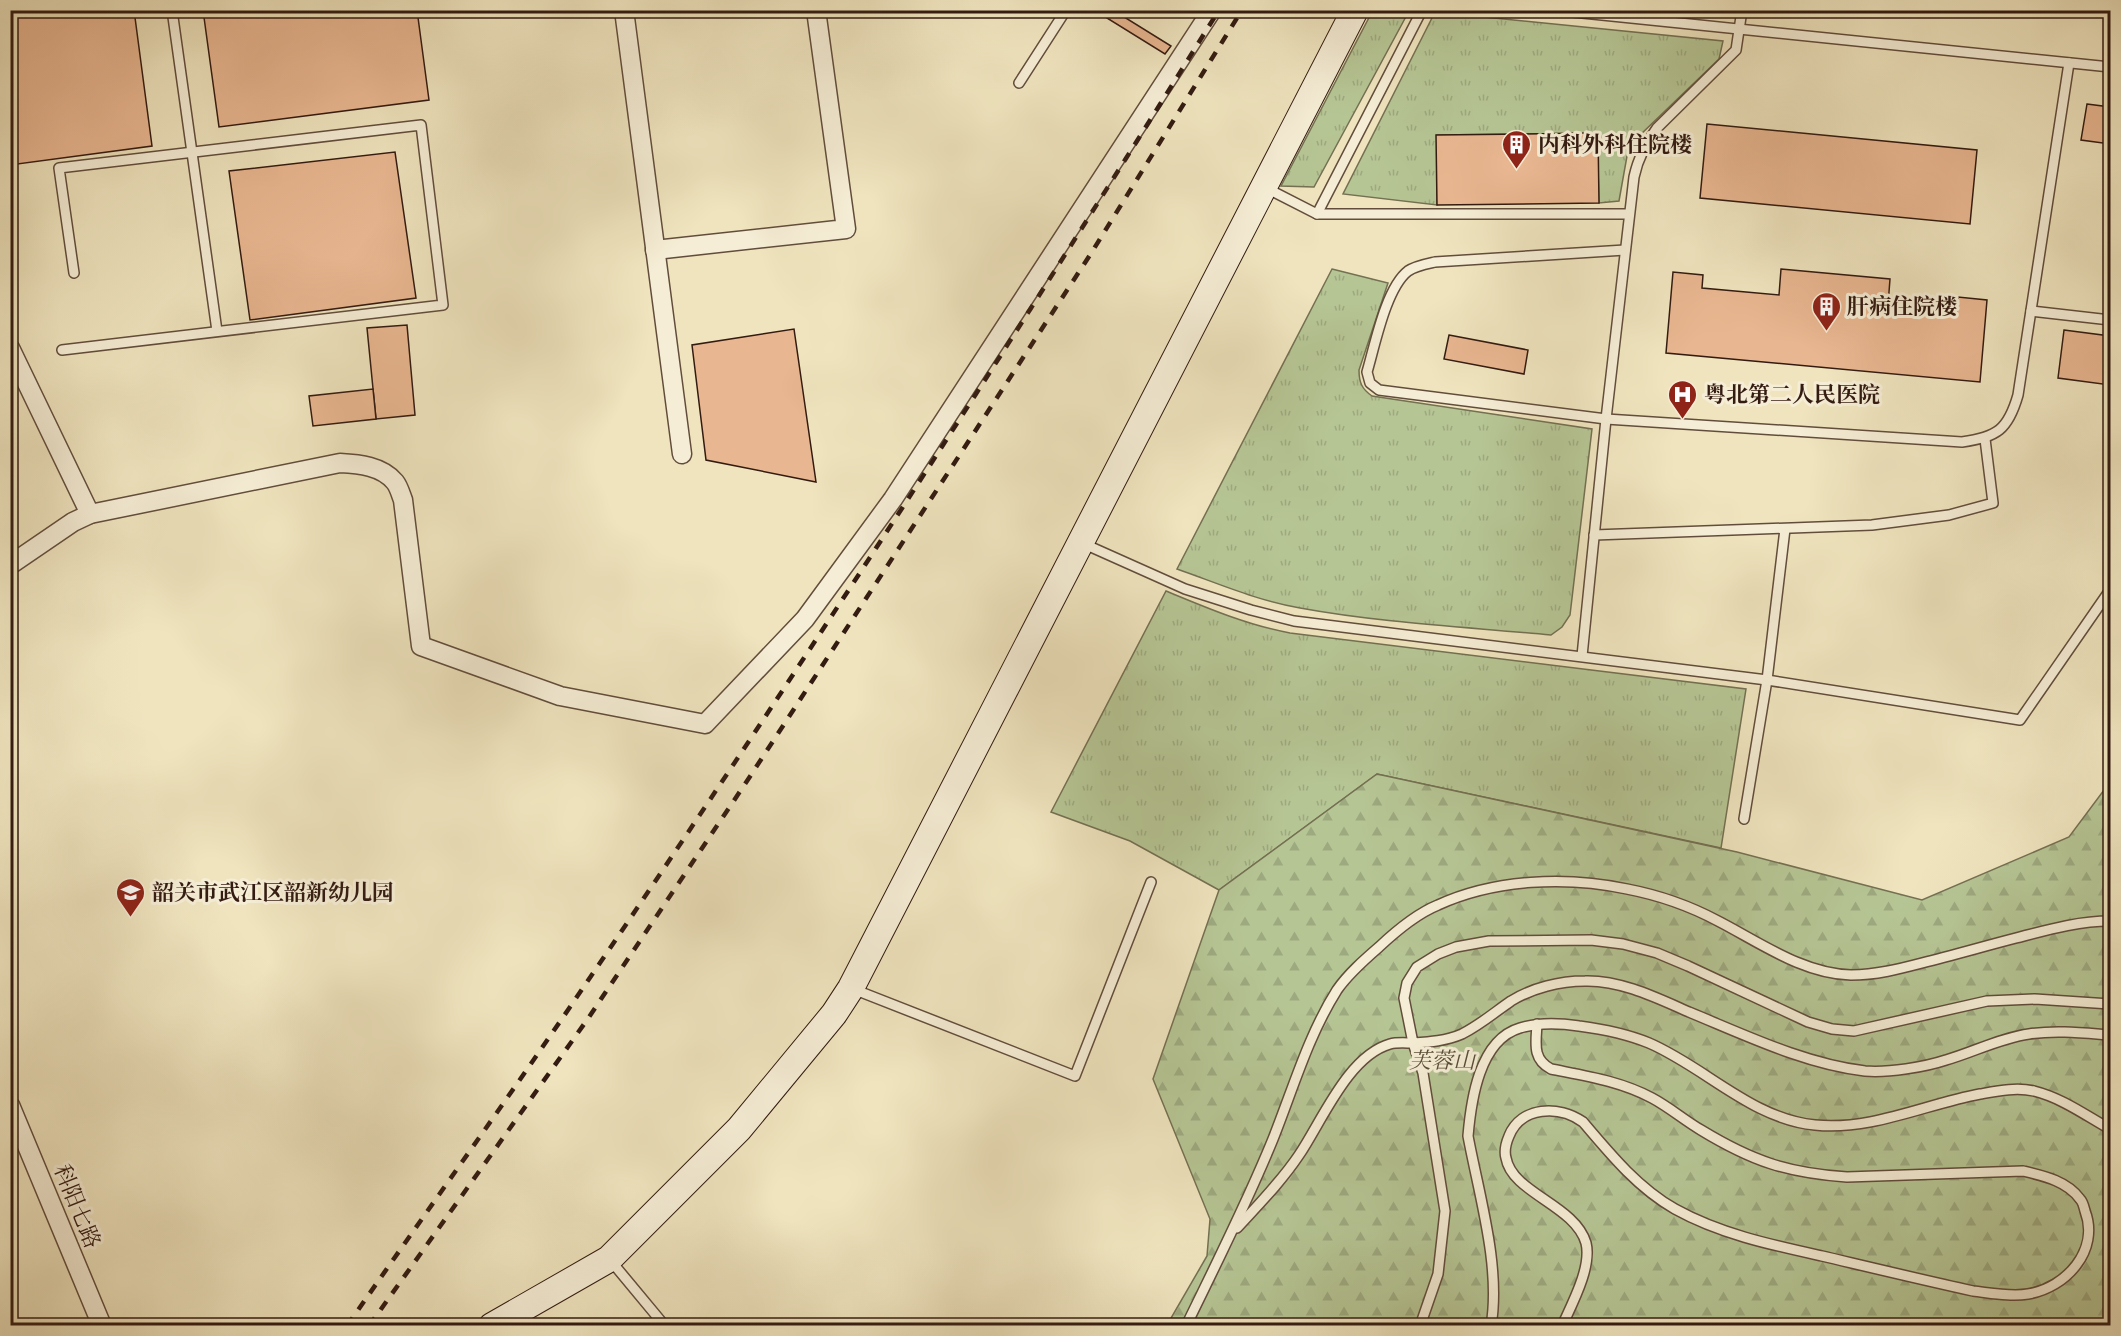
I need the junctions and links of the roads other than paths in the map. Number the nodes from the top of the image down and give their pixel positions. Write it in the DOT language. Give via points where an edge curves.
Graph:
graph roads {
  1 [pos="172,10"];
  2 [pos="624,10"];
  3 [pos="816,10"];
  4 [pos="1066,10"];
  5 [pos="1212,10"];
  6 [pos="1355,10"];
  7 [pos="1422,10"];
  8 [pos="1552,10"];
  9 [pos="1742,10"];
  10 [pos="1740,28"];
  11 [pos="2069,63"];
  12 [pos="2110,67"];
  13 [pos="1019,83"];
  14 [pos="192,152"];
  15 [pos="1264,187"];
  16 [pos="1317,214"];
  17 [pos="1629,214"];
  18 [pos="655,250"];
  19 [pos="1625,250"];
  20 [pos="74,273"];
  21 [pos="2031,311"];
  22 [pos="2110,320"];
  23 [pos="218,331"];
  24 [pos="10,348"];
  25 [pos="62,350"];
  26 [pos="1606,419"];
  27 [pos="1985,439"];
  28 [pos="682,454"];
  29 [pos="90,514"];
  30 [pos="1785,529"];
  31 [pos="1594,535"];
  32 [pos="1080,542"];
  33 [pos="10,565"];
  34 [pos="2110,591"];
  35 [pos="1582,656"];
  36 [pos="1767,680"];
  37 [pos="1744,819"];
  38 [pos="1151,882"];
  39 [pos="2110,921"];
  40 [pos="851,988"];
  41 [pos="2110,1004"];
  42 [pos="1537,1024"];
  43 [pos="2110,1035"];
  44 [pos="1413,1042"];
  45 [pos="10,1105"];
  46 [pos="2110,1129"];
  47 [pos="1231,1234"];
  48 [pos="609,1259"];
  49 [pos="102,1326"];
  50 [pos="492,1326"];
  51 [pos="665,1326"];
  52 [pos="1186,1326"];
  53 [pos="1420,1326"];
  54 [pos="1491,1326"];
  55 [pos="1562,1326"];
  1 -- 14 [label="lane"];
  2 -- 18 [label="street"];
  3 -- 18 [label="street" via="846,229"];
  4 -- 13 [label="lane"];
  5 -- 29 [label="street" via="893,499 805,619 705,724 560,696 421,646 403,501 395,482 362,464 340,463"];
  6 -- 15 [label="main road"];
  7 -- 16 [label="lane"];
  8 -- 10 [label="lane"];
  9 -- 10 [label="lane"];
  10 -- 11 [label="lane"];
  10 -- 17 [label="lane" via="1736,50 1646,143 1638,160"];
  11 -- 12 [label="lane"];
  11 -- 21 [label="lane"];
  14 -- 20 [label="lane" via="59,168"];
  14 -- 23 [label="lane"];
  14 -- 23 [label="lane" via="421,125 443,305"];
  15 -- 16 [label="lane"];
  15 -- 32 [label="main road"];
  16 -- 17 [label="lane"];
  17 -- 19 [label="lane"];
  18 -- 28 [label="street"];
  19 -- 26 [label="lane"];
  19 -- 26 [label="lane" via="1435,262 1410,269 1391,292 1367,372 1370,383 1379,390"];
  21 -- 22 [label="lane"];
  21 -- 27 [label="lane" via="2012,415 2001,429"];
  23 -- 25 [label="lane"];
  24 -- 29 [label="street"];
  26 -- 27 [label="lane" via="1962,442"];
  26 -- 31 [label="lane"];
  27 -- 30 [label="lane" via="1993,503 1949,515 1872,525"];
  29 -- 33 [label="street"];
  30 -- 31 [label="lane"];
  30 -- 36 [label="lane"];
  31 -- 35 [label="lane"];
  32 -- 35 [label="lane" via="1185,589 1294,621"];
  32 -- 40 [label="main road"];
  34 -- 36 [label="lane" via="2020,720"];
  35 -- 36 [label="lane"];
  36 -- 37 [label="lane"];
  38 -- 40 [label="lane" via="1075,1076"];
  39 -- 47 [label="lane" via="2060,926 1884,973 1850,975 1799,962 1715,919 1625,888 1537,882 1491,889 1436,905 1386,940 1339,988 1310,1042"];
  40 -- 48 [label="main road" via="739,1130"];
  41 -- 44 [label="lane" via="1987,1000 1854,1032 1808,1022 1688,966 1623,944 1591,940 1489,941 1456,947 1417,967 1407,983 1404,998"];
  42 -- 46 [label="lane" via="1590,1027 1650,1043 1748,1101 1793,1122 1846,1125 2000,1090 2031,1090 2055,1098"];
  42 -- 54 [label="lane" via="1518,1028 1491,1052 1479,1072 1470,1113 1468,1136 1494,1280"];
  42 -- 55 [label="lane" via="1535,1048 1543,1065 1632,1089 1760,1161 1847,1177 2023,1171 2068,1186 2081,1200 2090,1236 2083,1256 2068,1275 2046,1289 2006,1295 1950,1286 1766,1243 1704,1222 1651,1193 1620,1166 1576,1117 1539,1110 1515,1125 1505,1155 1511,1171 1568,1216 1586,1242 1577,1294"];
  43 -- 44 [label="lane" via="2028,1034 1946,1060 1868,1071 1834,1066 1772,1046 1650,995 1586,981 1536,989 1461,1034 1438,1041"];
  44 -- 47 [label="lane" via="1380,1048 1355,1068 1298,1157"];
  44 -- 53 [label="lane" via="1423,1073 1445,1211 1438,1274"];
  45 -- 49 [label="street, 科阳七路"];
  47 -- 52 [label="lane"];
  48 -- 50 [label="main road"];
  48 -- 51 [label="lane"];
}
